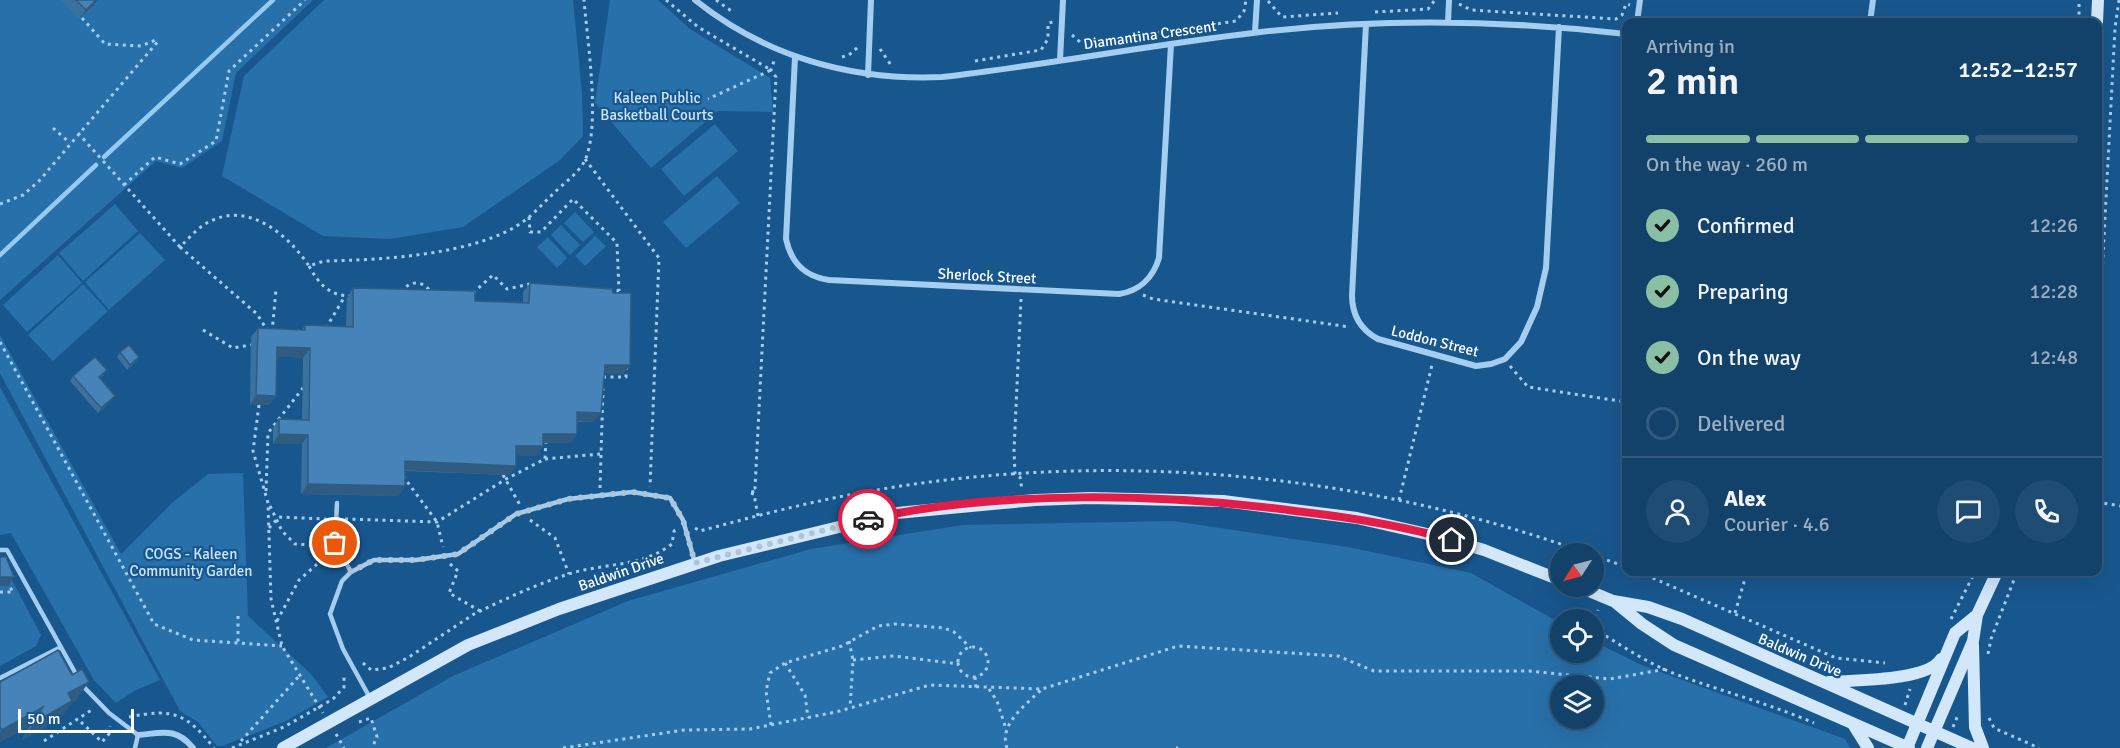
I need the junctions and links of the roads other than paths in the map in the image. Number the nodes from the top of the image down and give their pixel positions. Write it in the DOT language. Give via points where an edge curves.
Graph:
graph roads {
  1 [pos="695,0"];
  2 [pos="872,0"];
  3 [pos="1063,0"];
  4 [pos="1449,0"];
  5 [pos="1873,0"];
  6 [pos="2098,0"];
  7 [pos="1257,1"];
  8 [pos="1639,3"];
  9 [pos="1637,18"];
  10 [pos="1871,18"];
  11 [pos="2097,18"];
  12 [pos="1448,23"];
  13 [pos="1366,24"];
  14 [pos="1559,27"];
  15 [pos="1255,32"];
  16 [pos="1622,34"];
  17 [pos="1171,44"];
  18 [pos="795,57"];
  19 [pos="1060,60"];
  20 [pos="868,75"];
  21 [pos="337,503"];
  22 [pos="0,550"];
  23 [pos="695,563"];
  24 [pos="351,572"];
  25 [pos="1550,576"];
  26 [pos="1994,576"];
  27 [pos="1604,596"];
  28 [pos="1613,600"];
  29 [pos="1977,615"];
  30 [pos="1973,641"];
  31 [pos="1950,646"];
  32 [pos="61,647"];
  33 [pos="0,678"];
  34 [pos="1828,682"];
  35 [pos="370,698"];
  36 [pos="1852,723"];
  37 [pos="1917,724"];
  38 [pos="1934,731"];
  39 [pos="138,735"];
  40 [pos="135,748"];
  41 [pos="193,748"];
  42 [pos="283,748"];
  43 [pos="1869,748"];
  44 [pos="1908,748"];
  45 [pos="1927,748"];
  46 [pos="1972,748"];
  47 [pos="1983,748"];
  1 -- 18 [label="street, Diamantina Crescent" via="727,23"];
  2 -- 20 [label="street"];
  3 -- 19 [label="street"];
  4 -- 12 [label="street"];
  5 -- 10 [label="street"];
  6 -- 11 [label="main road"];
  7 -- 15 [label="street"];
  8 -- 9 [label="street"];
  12 -- 13 [label="street, Diamantina Crescent"];
  12 -- 14 [label="street, Diamantina Crescent"];
  13 -- 14 [label="street, Loddon Street" via="1353,311 1360,325 1378,339 1484,366 1516,349 1530,325 1546,268"];
  13 -- 15 [label="street, Diamantina Crescent"];
  14 -- 16 [label="street, Diamantina Crescent"];
  15 -- 17 [label="street, Diamantina Crescent"];
  17 -- 18 [label="street, Sherlock Street" via="1160,251 1154,271 1139,287 1119,294 829,280 800,267 788,247 786,231"];
  17 -- 19 [label="street, Diamantina Crescent"];
  18 -- 20 [label="street, Diamantina Crescent"];
  19 -- 20 [label="street, Diamantina Crescent" via="942,77"];
  21 -- 24 [label="lane" via="336,550"];
  22 -- 32 [label="lane" via="7,550"];
  23 -- 24 [label="lane" via="685,527 670,498 632,492 568,499 516,514 458,554 374,560"];
  23 -- 25 [label="main road, Baldwin Drive" via="897,513 1023,500 1090,498 1223,501 1357,518 1484,550"];
  23 -- 35 [label="main road, Baldwin Drive" via="468,645"];
  24 -- 35 [label="lane" via="342,581 330,614"];
  26 -- 29 [label="main road"];
  27 -- 28 [label="main road, Baldwin Drive"];
  28 -- 34 [label="main road, Baldwin Drive" via="1665,612"];
  28 -- 36 [label="main road, Baldwin Drive" via="1674,645"];
  29 -- 30 [label="main road"];
  29 -- 31 [label="main road" via="1955,633"];
  30 -- 38 [label="main road"];
  30 -- 47 [label="main road" via="1975,727"];
  31 -- 34 [label="main road" via="1939,664 1923,673"];
  31 -- 37 [label="main road"];
  32 -- 33 [label="lane"];
  32 -- 39 [label="lane" via="84,688"];
  34 -- 37 [label="main road, Baldwin Drive"];
  35 -- 42 [label="main road, Baldwin Drive"];
  36 -- 43 [label="main road"];
  36 -- 44 [label="main road, Baldwin Drive"];
  37 -- 38 [label="main road, Baldwin Drive"];
  37 -- 44 [label="main road"];
  38 -- 45 [label="main road"];
  38 -- 46 [label="main road, Baldwin Drive"];
  39 -- 40 [label="lane"];
  39 -- 41 [label="street" via="173,732"];
}
